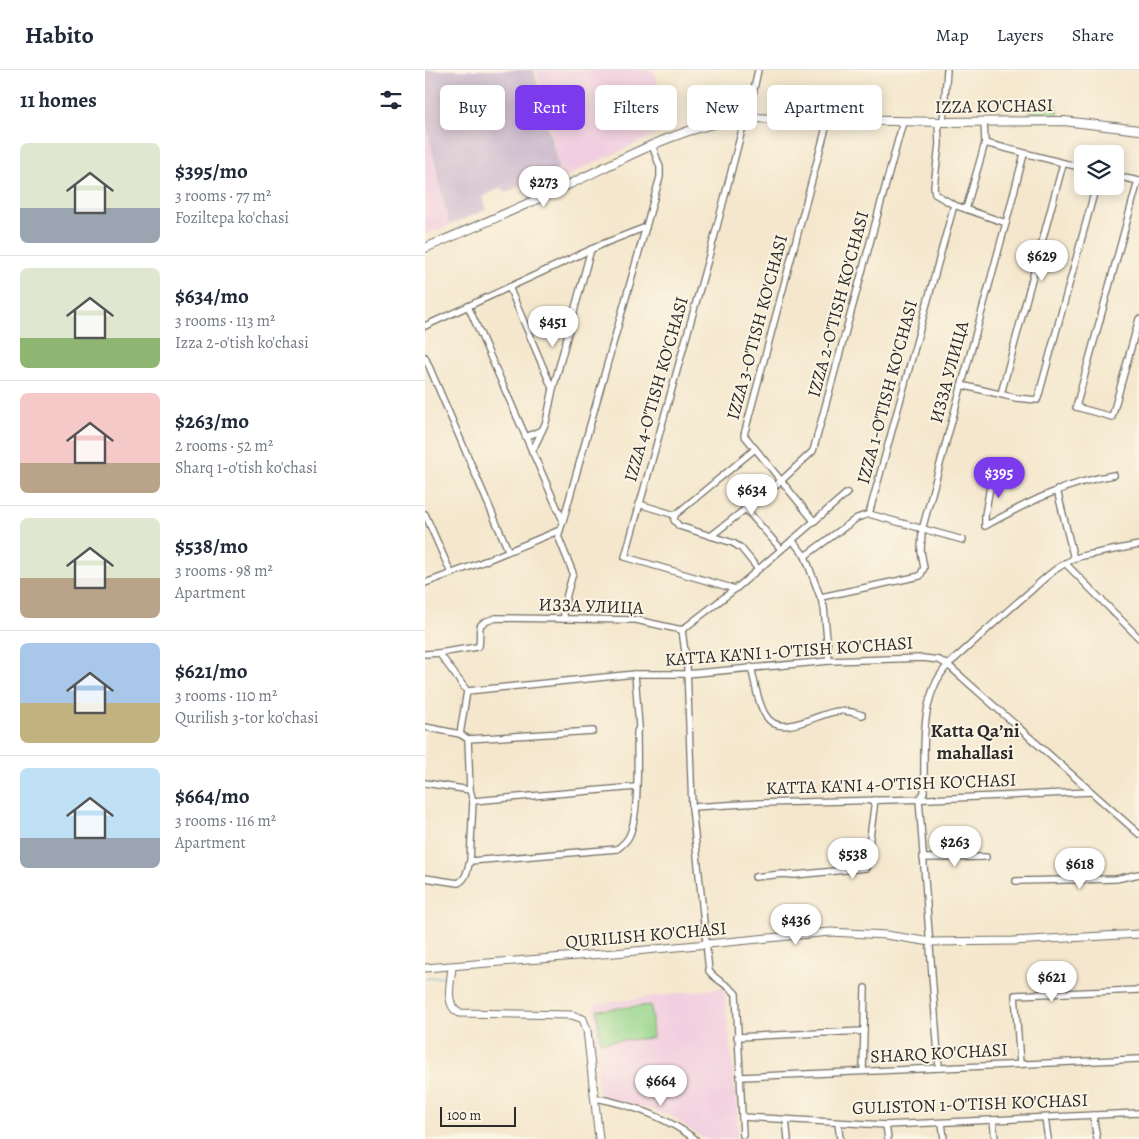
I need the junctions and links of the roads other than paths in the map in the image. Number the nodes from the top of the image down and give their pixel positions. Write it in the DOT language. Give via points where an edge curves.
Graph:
graph roads {
  1 [pos="758,70"];
  2 [pos="947,70"];
  3 [pos="754,85"];
  4 [pos="882,121"];
  5 [pos="984,121"];
  6 [pos="903,122"];
  7 [pos="941,122"];
  8 [pos="690,130"];
  9 [pos="743,130"];
  10 [pos="825,130"];
  11 [pos="1139,130"];
  12 [pos="985,143"];
  13 [pos="651,145"];
  14 [pos="1024,154"];
  15 [pos="1063,164"];
  16 [pos="1074,166"];
  17 [pos="1124,178"];
  18 [pos="1138,181"];
  19 [pos="1094,195"];
  20 [pos="953,205"];
  21 [pos="966,209"];
  22 [pos="1006,224"];
  23 [pos="646,227"];
  24 [pos="425,248"];
  25 [pos="591,249"];
  26 [pos="509,287"];
  27 [pos="468,306"];
  28 [pos="1139,319"];
  29 [pos="425,326"];
  30 [pos="425,357"];
  31 [pos="961,384"];
  32 [pos="553,388"];
  33 [pos="1001,394"];
  34 [pos="542,430"];
  35 [pos="526,438"];
  36 [pos="755,449"];
  37 [pos="533,452"];
  38 [pos="993,470"];
  39 [pos="1114,475"];
  40 [pos="781,481"];
  41 [pos="1057,490"];
  42 [pos="847,493"];
  43 [pos="639,504"];
  44 [pos="745,508"];
  45 [pos="425,514"];
  46 [pos="869,514"];
  47 [pos="675,515"];
  48 [pos="563,521"];
  49 [pos="814,521"];
  50 [pos="560,530"];
  51 [pos="922,530"];
  52 [pos="711,536"];
  53 [pos="792,540"];
  54 [pos="963,540"];
  55 [pos="1139,545"];
  56 [pos="781,549"];
  57 [pos="509,550"];
  58 [pos="805,556"];
  59 [pos="1073,559"];
  60 [pos="1065,564"];
  61 [pos="758,569"];
  62 [pos="451,574"];
  63 [pos="425,583"];
  64 [pos="735,589"];
  65 [pos="821,597"];
  66 [pos="564,619"];
  67 [pos="682,630"];
  68 [pos="1139,638"];
  69 [pos="439,653"];
  70 [pos="425,654"];
  71 [pos="829,661"];
  72 [pos="948,665"];
  73 [pos="751,667"];
  74 [pos="635,674"];
  75 [pos="686,674"];
  76 [pos="467,691"];
  77 [pos="862,715"];
  78 [pos="425,727"];
  79 [pos="593,731"];
  80 [pos="460,734"];
  81 [pos="469,739"];
  82 [pos="425,783"];
  83 [pos="636,787"];
  84 [pos="470,790"];
  85 [pos="1091,792"];
  86 [pos="919,799"];
  87 [pos="875,800"];
  88 [pos="473,801"];
  89 [pos="692,807"];
  90 [pos="1139,834"];
  91 [pos="986,857"];
  92 [pos="923,858"];
  93 [pos="469,862"];
  94 [pos="1139,874"];
  95 [pos="755,877"];
  96 [pos="425,878"];
  97 [pos="1016,881"];
  98 [pos="1139,934"];
  99 [pos="931,942"];
  100 [pos="706,945"];
  101 [pos="452,967"];
  102 [pos="425,968"];
  103 [pos="865,988"];
  104 [pos="1139,990"];
  105 [pos="864,1031"];
  106 [pos="737,1037"];
  107 [pos="1139,1059"];
  108 [pos="1020,1064"];
  109 [pos="939,1068"];
  110 [pos="863,1071"];
  111 [pos="739,1077"];
  112 [pos="596,1098"];
  113 [pos="1139,1113"];
  114 [pos="1093,1115"];
  115 [pos="742,1117"];
  116 [pos="1045,1118"];
  117 [pos="786,1120"];
  118 [pos="993,1120"];
  119 [pos="838,1123"];
  120 [pos="941,1123"];
  121 [pos="886,1125"];
  122 [pos="743,1135"];
  123 [pos="599,1139"];
  124 [pos="695,1139"];
  125 [pos="788,1139"];
  126 [pos="840,1139"];
  127 [pos="889,1139"];
  128 [pos="944,1139"];
  129 [pos="995,1139"];
  130 [pos="1047,1139"];
  131 [pos="1097,1139"];
  1 -- 3 [label="street, IZZA 4-O'TISH KO'CHASI"];
  2 -- 7 [label="street"];
  4 -- 6 [label="main road, IZZA KO'CHASI"];
  5 -- 7 [label="main road, IZZA KO'CHASI"];
  5 -- 11 [label="main road, IZZA KO'CHASI" via="1077,121"];
  5 -- 12 [label="street"];
  6 -- 7 [label="main road, IZZA KO'CHASI"];
  6 -- 40 [label="street, IZZA 2-O'TISH KO'CHASI" via="813,451"];
  7 -- 20 [label="street" via="934,191 937,197"];
  8 -- 13 [label="main road, IZZA KO'CHASI"];
  9 -- 43 [label="street, IZZA 4-O'TISH KO'CHASI"];
  10 -- 36 [label="street, IZZA 3-O'TISH KO'CHASI" via="744,435"];
  12 -- 14 [label="street"];
  12 -- 21 [label="street"];
  13 -- 23 [label="street" via="661,167"];
  13 -- 24 [label="main road, IZZA KO'CHASI"];
  14 -- 15 [label="street"];
  14 -- 22 [label="street, ИЗЗА УЛИЦА"];
  15 -- 16 [label="street"];
  15 -- 33 [label="street"];
  17 -- 18 [label="street"];
  18 -- 28 [label="street" via="1076,407 1112,417"];
  19 -- 33 [label="street" via="1037,399"];
  20 -- 21 [label="street"];
  20 -- 46 [label="street, IZZA 1-O'TISH KO'CHASI"];
  21 -- 22 [label="street"];
  22 -- 31 [label="street, ИЗЗА УЛИЦА"];
  23 -- 25 [label="street"];
  23 -- 48 [label="street"];
  25 -- 26 [label="street"];
  25 -- 32 [label="street"];
  26 -- 27 [label="street"];
  26 -- 32 [label="street"];
  27 -- 29 [label="street"];
  27 -- 35 [label="street"];
  30 -- 57 [label="street"];
  31 -- 33 [label="street"];
  31 -- 51 [label="street, ИЗЗА УЛИЦА"];
  32 -- 34 [label="street"];
  34 -- 35 [label="street"];
  34 -- 37 [label="street"];
  35 -- 37 [label="street"];
  36 -- 40 [label="street, IZZA 3-O'TISH KO'CHASI"];
  36 -- 47 [label="street"];
  37 -- 48 [label="street"];
  38 -- 41 [label="street" via="985,526 1025,503"];
  39 -- 41 [label="street"];
  40 -- 44 [label="street, IZZA 2-O'TISH KO'CHASI"];
  40 -- 49 [label="street, IZZA 3-O'TISH KO'CHASI"];
  41 -- 59 [label="street"];
  42 -- 49 [label="street"];
  43 -- 47 [label="street"];
  43 -- 64 [label="street, IZZA 4-O'TISH KO'CHASI" via="625,557"];
  44 -- 52 [label="street, IZZA 2-O'TISH KO'CHASI"];
  44 -- 56 [label="street"];
  45 -- 62 [label="street"];
  46 -- 51 [label="street"];
  46 -- 58 [label="street" via="857,518"];
  47 -- 52 [label="street" via="674,520 679,526"];
  48 -- 50 [label="street"];
  49 -- 53 [label="street"];
  50 -- 57 [label="street"];
  50 -- 66 [label="street" via="558,536 573,573"];
  51 -- 54 [label="street"];
  51 -- 65 [label="street, ИЗЗА УЛИЦА" via="924,568 920,576"];
  52 -- 61 [label="street" via="741,548"];
  53 -- 56 [label="street"];
  53 -- 58 [label="street"];
  55 -- 59 [label="street"];
  56 -- 61 [label="street"];
  57 -- 62 [label="street"];
  58 -- 65 [label="street"];
  59 -- 60 [label="street"];
  60 -- 68 [label="street"];
  60 -- 72 [label="street"];
  61 -- 64 [label="street"];
  62 -- 63 [label="street"];
  64 -- 67 [label="street"];
  65 -- 71 [label="street"];
  66 -- 67 [label="street, ИЗЗА УЛИЦА" via="636,620"];
  66 -- 69 [label="street, ИЗЗА УЛИЦА" via="497,618 482,622 477,647"];
  67 -- 75 [label="street"];
  69 -- 70 [label="street"];
  69 -- 76 [label="street"];
  71 -- 72 [label="street, KATTA KA'NI 1-O'TISH KO'CHASI" via="923,658"];
  71 -- 73 [label="street, KATTA KA'NI 1-O'TISH KO'CHASI"];
  72 -- 85 [label="street, KATTA KA'NI 1-O'TISH KO'CHASI"];
  72 -- 86 [label="street" via="936,682 924,724 924,794"];
  73 -- 75 [label="street, KATTA KA'NI 1-O'TISH KO'CHASI"];
  73 -- 77 [label="street" via="764,712 773,722 795,725 839,710"];
  74 -- 75 [label="street, KATTA KA'NI 1-O'TISH KO'CHASI"];
  74 -- 76 [label="street, KATTA KA'NI 1-O'TISH KO'CHASI"];
  74 -- 83 [label="street" via="639,727"];
  75 -- 89 [label="street"];
  76 -- 80 [label="street"];
  78 -- 80 [label="street"];
  79 -- 81 [label="street"];
  80 -- 81 [label="street"];
  81 -- 84 [label="street"];
  82 -- 84 [label="street"];
  83 -- 88 [label="street"];
  83 -- 93 [label="street" via="631,830 624,844 617,848"];
  84 -- 88 [label="street"];
  85 -- 86 [label="street, KATTA KA'NI 4-O'TISH KO'CHASI"];
  85 -- 90 [label="street, KATTA KA'NI 1-O'TISH KO'CHASI"];
  86 -- 87 [label="street, KATTA KA'NI 4-O'TISH KO'CHASI"];
  86 -- 92 [label="street"];
  87 -- 89 [label="street, KATTA KA'NI 4-O'TISH KO'CHASI"];
  87 -- 95 [label="street" via="866,868"];
  88 -- 93 [label="street"];
  89 -- 100 [label="street"];
  91 -- 92 [label="street"];
  92 -- 99 [label="street"];
  93 -- 96 [label="street" via="463,881 458,883"];
  94 -- 97 [label="street" via="1116,879"];
  98 -- 99 [label="street, QURILISH KO'CHASI"];
  99 -- 100 [label="street, QURILISH KO'CHASI" via="886,935 830,932"];
  99 -- 109 [label="street"];
  100 -- 101 [label="street, QURILISH KO'CHASI"];
  100 -- 106 [label="street" via="712,976 736,994"];
  101 -- 102 [label="street, QURILISH KO'CHASI"];
  101 -- 112 [label="street" via="450,1005 453,1010 464,1014 580,1017 587,1027"];
  103 -- 105 [label="street"];
  104 -- 108 [label="street" via="1015,995"];
  105 -- 106 [label="street"];
  105 -- 110 [label="street"];
  106 -- 111 [label="street"];
  107 -- 108 [label="street, SHARQ KO'CHASI"];
  108 -- 109 [label="street, SHARQ KO'CHASI"];
  109 -- 110 [label="street, SHARQ KO'CHASI"];
  110 -- 111 [label="street, SHARQ KO'CHASI"];
  111 -- 115 [label="street"];
  112 -- 123 [label="street"];
  112 -- 124 [label="street" via="651,1113"];
  113 -- 114 [label="street, GULISTON 1-O'TISH KO'CHASI"];
  114 -- 116 [label="street, GULISTON 1-O'TISH KO'CHASI"];
  114 -- 131 [label="street"];
  115 -- 117 [label="street, GULISTON 1-O'TISH KO'CHASI"];
  115 -- 122 [label="street"];
  116 -- 118 [label="street, GULISTON 1-O'TISH KO'CHASI"];
  116 -- 130 [label="street"];
  117 -- 119 [label="street, GULISTON 1-O'TISH KO'CHASI"];
  117 -- 125 [label="street"];
  118 -- 120 [label="street, GULISTON 1-O'TISH KO'CHASI"];
  118 -- 129 [label="street"];
  119 -- 121 [label="street, GULISTON 1-O'TISH KO'CHASI"];
  119 -- 126 [label="street"];
  120 -- 121 [label="street, GULISTON 1-O'TISH KO'CHASI"];
  120 -- 128 [label="street"];
  121 -- 127 [label="street"];
}
